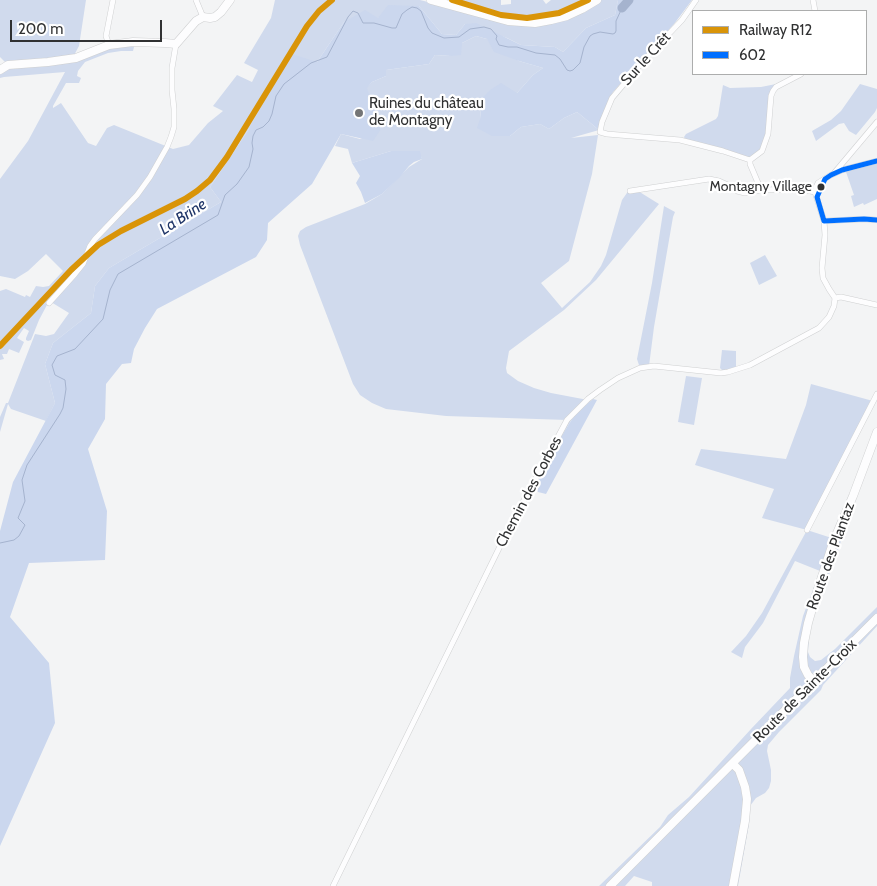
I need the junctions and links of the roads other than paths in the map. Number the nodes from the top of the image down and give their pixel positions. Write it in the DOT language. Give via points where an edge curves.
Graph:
graph roads {
  1 [pos="113,0"];
  2 [pos="196,0"];
  3 [pos="230,0"];
  4 [pos="431,0"];
  5 [pos="597,0"];
  6 [pos="696,0"];
  7 [pos="204,17"];
  8 [pos="176,44"];
  9 [pos="109,45"];
  10 [pos="0,70"];
  11 [pos="799,75"];
  12 [pos="877,122"];
  13 [pos="750,160"];
  14 [pos="877,161"];
  15 [pos="834,174"];
  16 [pos="761,190"];
  17 [pos="630,191"];
  18 [pos="815,192"];
  19 [pos="877,220"];
  20 [pos="824,221"];
  21 [pos="835,298"];
  22 [pos="49,303"];
  23 [pos="877,304"];
  24 [pos="877,394"];
  25 [pos="877,432"];
  26 [pos="807,530"];
  27 [pos="877,618"];
  28 [pos="814,681"];
  29 [pos="733,764"];
  30 [pos="333,886"];
  31 [pos="610,886"];
  32 [pos="733,886"];
  1 -- 9 [label="street" via="106,36"];
  2 -- 7 [label="street"];
  3 -- 7 [label="street" via="215,17"];
  4 -- 5 [label="street" via="508,21 535,23 566,16"];
  6 -- 13 [label="street, Sur le Crêt" via="615,94 600,132 680,140"];
  7 -- 8 [label="street" via="196,21"];
  8 -- 9 [label="street" via="133,42"];
  8 -- 22 [label="street" via="172,68 174,127 167,147 137,195 95,238 83,264"];
  9 -- 10 [label="street" via="76,58 8,65"];
  11 -- 13 [label="street" via="773,91 768,134 762,151"];
  12 -- 15 [label="street"];
  13 -- 16 [label="street"];
  14 -- 15 [label="street"];
  15 -- 18 [label="street" via="818,183"];
  16 -- 17 [label="street" via="745,193 709,179"];
  16 -- 18 [label="street"];
  18 -- 20 [label="street"];
  19 -- 20 [label="street"];
  20 -- 21 [label="street" via="823,278"];
  21 -- 23 [label="street"];
  21 -- 30 [label="street, Chemin des Corbes" via="829,318 819,328 750,365 721,373 654,366 640,368 600,390 567,420 508,530"];
  24 -- 26 [label="street"];
  25 -- 28 [label="street, Route des Plantaz" via="834,540 808,623 804,667"];
  27 -- 28 [label="street, Route de Sainte-Croix"];
  28 -- 29 [label="street, Route de Sainte-Croix"];
  29 -- 31 [label="street, Route de Sainte-Croix"];
  29 -- 32 [label="street" via="739,770 747,800"];
}
